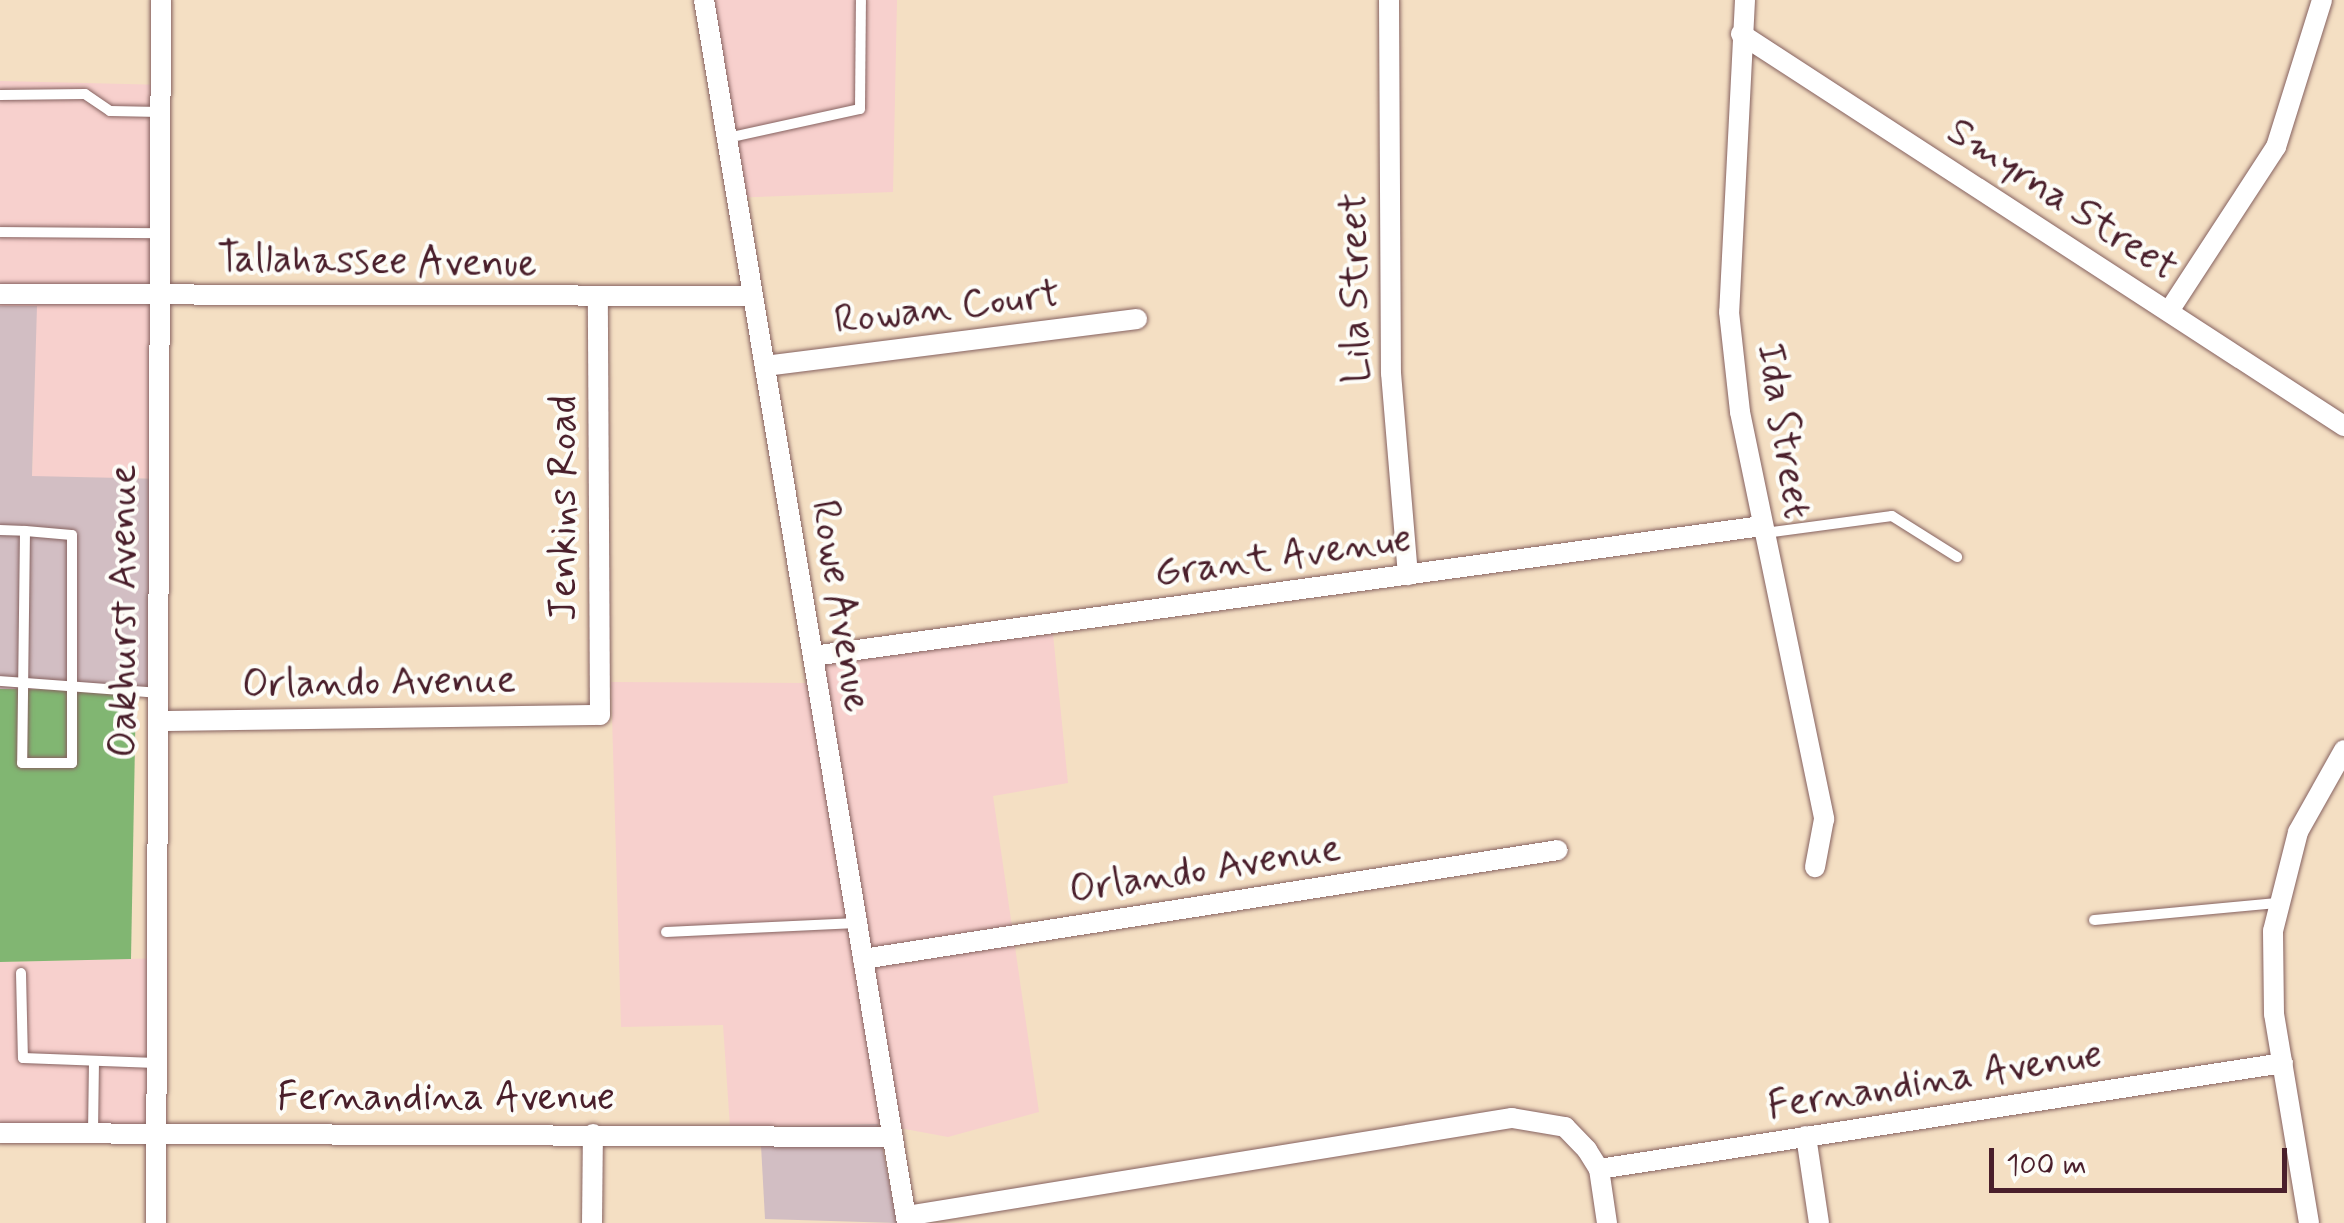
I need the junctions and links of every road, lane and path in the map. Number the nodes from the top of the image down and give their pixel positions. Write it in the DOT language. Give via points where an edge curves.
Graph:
graph roads {
  1 [pos="161,0"];
  2 [pos="704,0"];
  3 [pos="860,0"];
  4 [pos="1389,0"];
  5 [pos="1745,0"];
  6 [pos="2322,0"];
  7 [pos="1740,34"];
  8 [pos="0,94"];
  9 [pos="160,112"];
  10 [pos="727,138"];
  11 [pos="0,232"];
  12 [pos="160,233"];
  13 [pos="0,294"];
  14 [pos="160,294"];
  15 [pos="754,296"];
  16 [pos="598,300"];
  17 [pos="2170,311"];
  18 [pos="1137,319"];
  19 [pos="765,366"];
  20 [pos="2344,426"];
  21 [pos="0,530"];
  22 [pos="1763,530"];
  23 [pos="26,531"];
  24 [pos="1957,558"];
  25 [pos="1408,575"];
  26 [pos="813,656"];
  27 [pos="0,681"];
  28 [pos="20,682"];
  29 [pos="71,686"];
  30 [pos="159,693"];
  31 [pos="600,715"];
  32 [pos="159,721"];
  33 [pos="2344,750"];
  34 [pos="1558,850"];
  35 [pos="1815,867"];
  36 [pos="2277,903"];
  37 [pos="2094,920"];
  38 [pos="857,924"];
  39 [pos="666,932"];
  40 [pos="863,958"];
  41 [pos="21,973"];
  42 [pos="156,1063"];
  43 [pos="2282,1063"];
  44 [pos="94,1064"];
  45 [pos="0,1132"];
  46 [pos="93,1133"];
  47 [pos="156,1134"];
  48 [pos="593,1134"];
  49 [pos="1806,1136"];
  50 [pos="892,1137"];
  51 [pos="1599,1169"];
  52 [pos="907,1219"];
  53 [pos="156,1223"];
  54 [pos="592,1223"];
  55 [pos="1607,1223"];
  56 [pos="1819,1223"];
  57 [pos="2309,1223"];
  1 -- 9 [label="street, Oakhurst Avenue"];
  2 -- 10 [label="street, Rowe Avenue"];
  3 -- 10 [label="lane" via="860,109"];
  4 -- 25 [label="street, Lila Street" via="1391,372"];
  5 -- 7 [label="street, Ida Street"];
  6 -- 17 [label="street" via="2276,147"];
  7 -- 17 [label="street, Smyrna Street"];
  7 -- 22 [label="street, Ida Street" via="1729,312"];
  8 -- 9 [label="lane" via="85,94 110,111"];
  9 -- 12 [label="street, Oakhurst Avenue"];
  10 -- 15 [label="street, Rowe Avenue"];
  11 -- 12 [label="lane"];
  12 -- 14 [label="street, Oakhurst Avenue"];
  13 -- 14 [label="street, Tallahassee Avenue"];
  14 -- 16 [label="street, Tallahassee Avenue"];
  14 -- 30 [label="street, Oakhurst Avenue"];
  15 -- 16 [label="street, Tallahassee Avenue"];
  15 -- 19 [label="street, Rowe Avenue"];
  16 -- 31 [label="street, Jenkins Road"];
  17 -- 20 [label="street, Smyrna Street"];
  18 -- 19 [label="street, Rowan Court"];
  19 -- 26 [label="street, Rowe Avenue"];
  21 -- 23 [label="lane"];
  22 -- 24 [label="lane" via="1892,516"];
  22 -- 25 [label="street, Grant Avenue"];
  22 -- 35 [label="street, Ida Street" via="1824,820"];
  23 -- 28 [label="lane"];
  23 -- 29 [label="lane" via="72,535"];
  25 -- 26 [label="street, Grant Avenue"];
  26 -- 38 [label="street, Rowe Avenue"];
  27 -- 28 [label="lane"];
  28 -- 29 [label="lane"];
  28 -- 29 [label="lane" via="22,763 72,763"];
  29 -- 30 [label="lane"];
  30 -- 32 [label="street, Oakhurst Avenue"];
  31 -- 32 [label="street, Orlando Avenue"];
  32 -- 42 [label="street, Oakhurst Avenue"];
  33 -- 36 [label="street" via="2298,832"];
  34 -- 40 [label="street, Orlando Avenue"];
  36 -- 37 [label="lane"];
  36 -- 43 [label="street" via="2272,986"];
  38 -- 39 [label="lane"];
  38 -- 40 [label="street, Rowe Avenue"];
  40 -- 50 [label="street, Rowe Avenue"];
  41 -- 44 [label="lane" via="23,1058"];
  42 -- 44 [label="lane"];
  42 -- 47 [label="street, Oakhurst Avenue"];
  43 -- 49 [label="street, Fernandina Avenue"];
  43 -- 57 [label="street"];
  44 -- 46 [label="lane"];
  45 -- 46 [label="street, Fernandina Avenue"];
  46 -- 47 [label="street, Fernandina Avenue"];
  47 -- 48 [label="street, Fernandina Avenue"];
  47 -- 53 [label="street, Oakhurst Avenue"];
  48 -- 50 [label="street, Fernandina Avenue"];
  48 -- 54 [label="street"];
  49 -- 51 [label="street, Fernandina Avenue"];
  49 -- 56 [label="street"];
  50 -- 52 [label="street, Rowe Avenue"];
  51 -- 52 [label="street" via="1565,1127 1512,1118"];
  51 -- 55 [label="street"];
}
